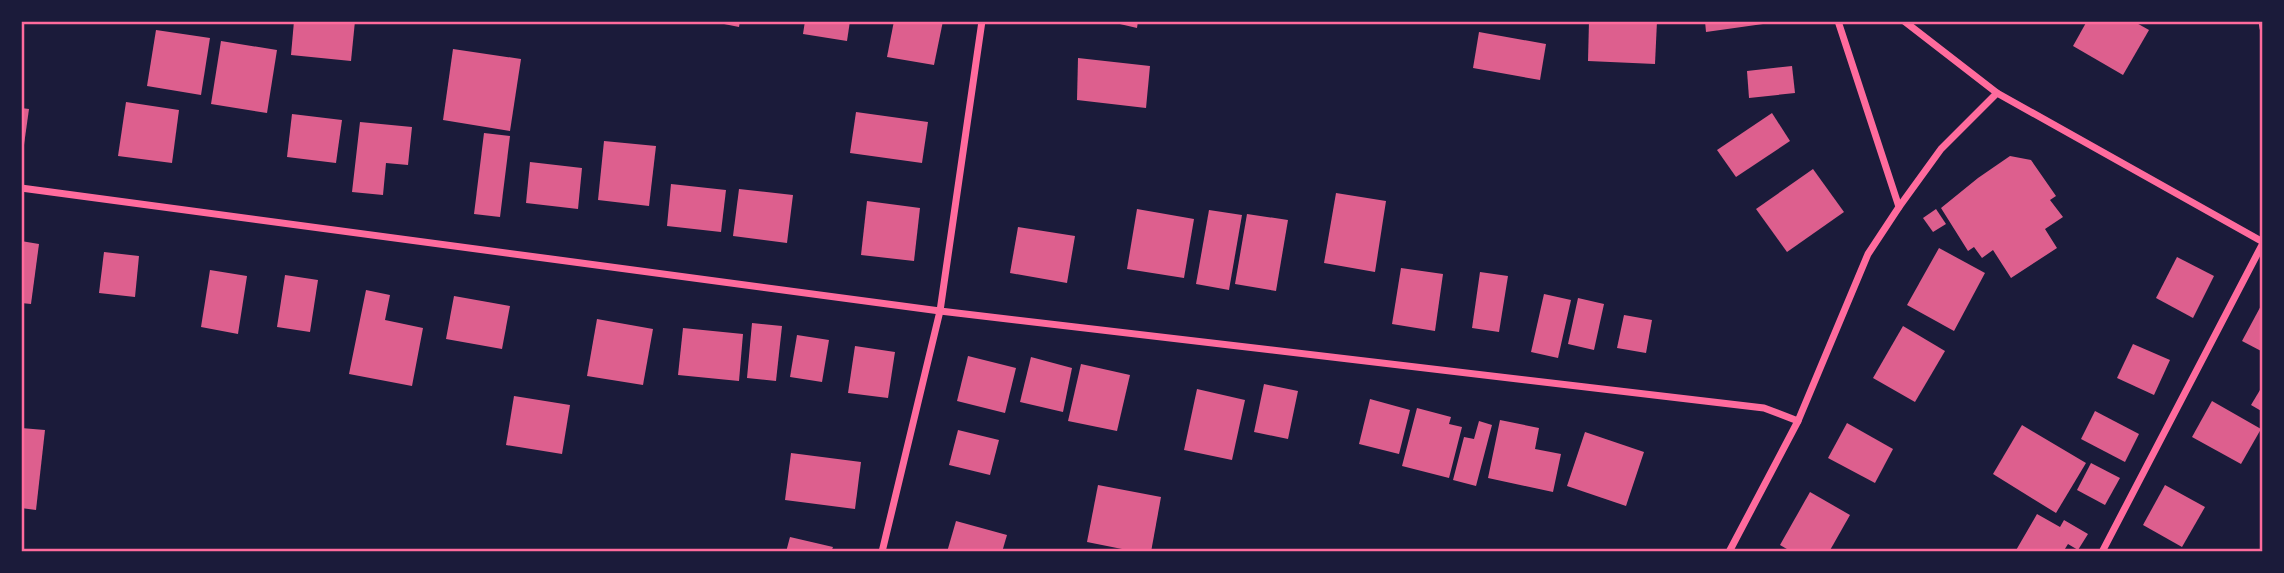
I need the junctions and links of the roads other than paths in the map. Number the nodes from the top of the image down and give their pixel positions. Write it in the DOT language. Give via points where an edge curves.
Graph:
graph roads {
  1 [pos="982,21"];
  2 [pos="1838,21"];
  3 [pos="1904,21"];
  4 [pos="2262,21"];
  5 [pos="2263,28"];
  6 [pos="1997,93"];
  7 [pos="21,188"];
  8 [pos="1899,206"];
  9 [pos="2263,242"];
  10 [pos="940,311"];
  11 [pos="1798,421"];
  12 [pos="882,552"];
  13 [pos="1729,552"];
  14 [pos="2102,552"];
  1 -- 10 [label="street"];
  2 -- 8 [label="street"];
  3 -- 6 [label="street"];
  4 -- 5 [label="street"];
  6 -- 8 [label="street" via="1941,149"];
  6 -- 9 [label="street"];
  7 -- 10 [label="street"];
  8 -- 11 [label="street" via="1868,254"];
  9 -- 14 [label="street"];
  10 -- 11 [label="street" via="1764,408"];
  10 -- 12 [label="street"];
  11 -- 13 [label="street"];
}
